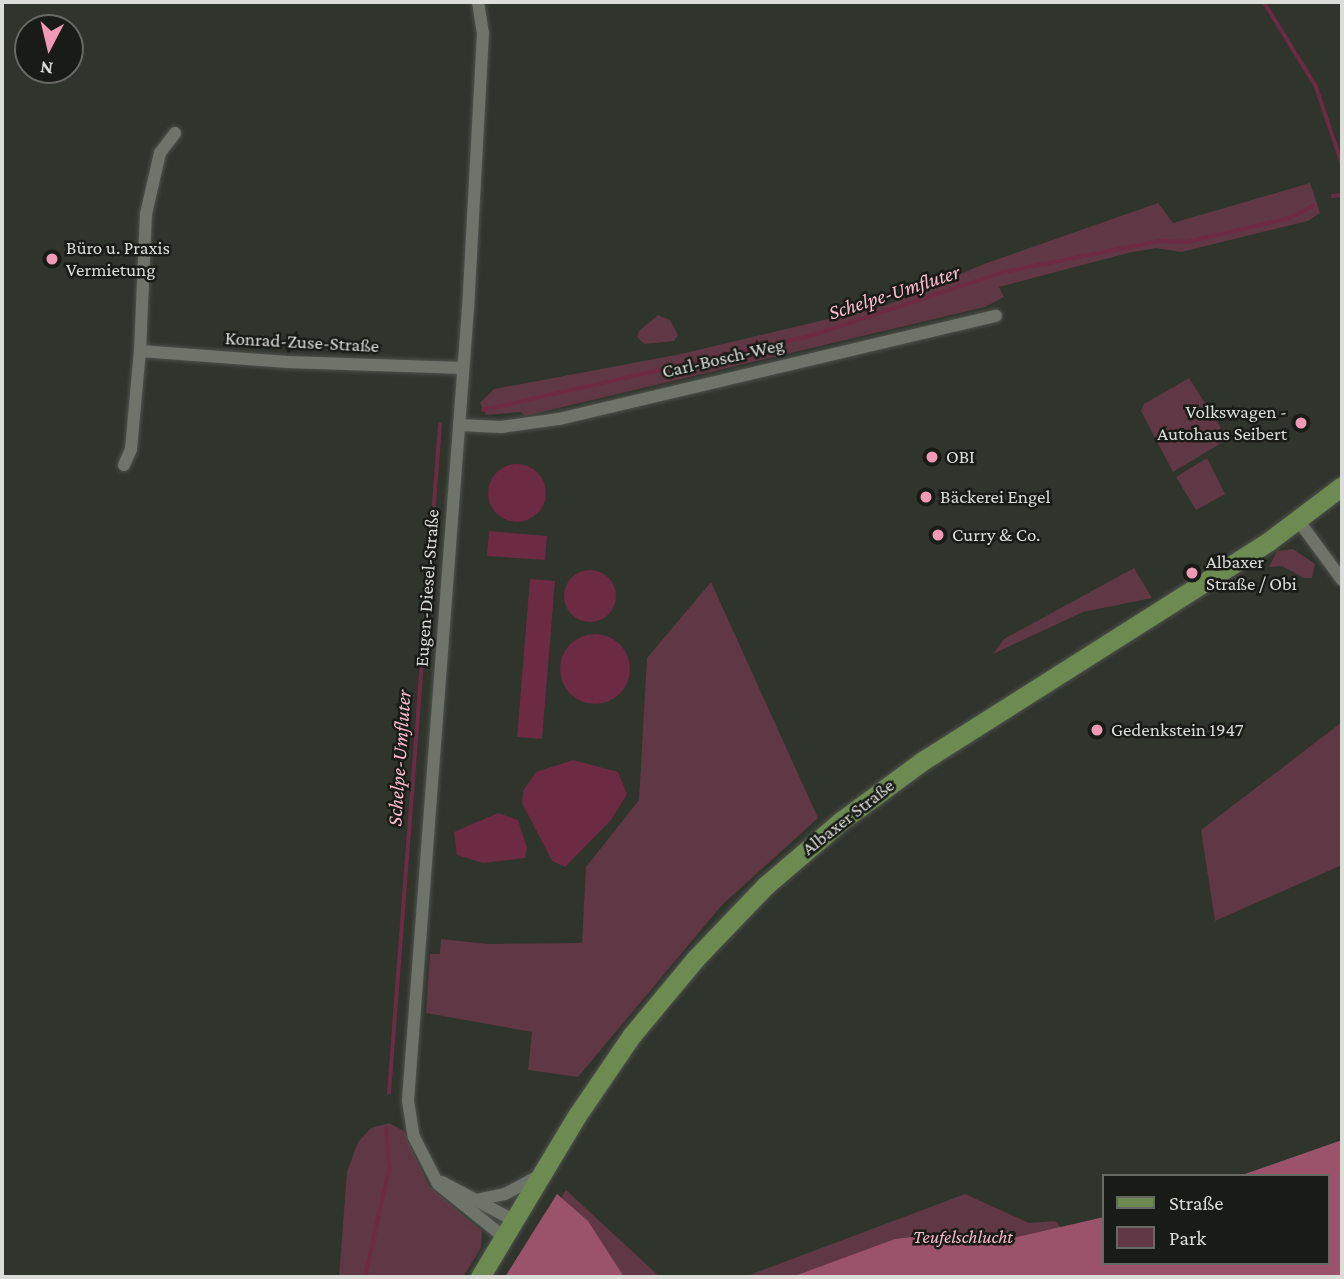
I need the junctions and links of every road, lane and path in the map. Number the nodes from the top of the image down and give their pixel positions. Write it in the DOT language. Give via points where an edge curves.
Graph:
graph roads {
  1 [pos="478,2"];
  2 [pos="176,133"];
  3 [pos="996,316"];
  4 [pos="140,351"];
  5 [pos="463,368"];
  6 [pos="458,425"];
  7 [pos="124,465"];
  8 [pos="1342,486"];
  9 [pos="1298,520"];
  10 [pos="1342,580"];
  11 [pos="431,1172"];
  12 [pos="541,1174"];
  13 [pos="476,1200"];
  14 [pos="510,1230"];
  15 [pos="480,1277"];
  1 -- 5 [label="street, Eugen-Diesel-Straße" via="483,33"];
  2 -- 4 [label="street" via="160,153 146,214"];
  3 -- 6 [label="street, Carl-Bosch-Weg" via="559,419 501,427"];
  4 -- 5 [label="street, Konrad-Zuse-Straße"];
  4 -- 7 [label="street" via="131,449"];
  5 -- 6 [label="street, Eugen-Diesel-Straße"];
  6 -- 11 [label="street, Eugen-Diesel-Straße" via="408,1101 414,1137"];
  8 -- 9 [label="main road, Albaxer Straße"];
  9 -- 10 [label="street"];
  9 -- 12 [label="main road, Albaxer Straße" via="921,762 802,852 730,921 663,995 603,1075"];
  11 -- 13 [label="street"];
  11 -- 14 [label="street, Eugen-Diesel-Straße" via="450,1196"];
  12 -- 13 [label="street" via="511,1192"];
  12 -- 14 [label="main road, Albaxer Straße"];
  13 -- 14 [label="street"];
  14 -- 15 [label="main road, Albaxer Straße"];
}
